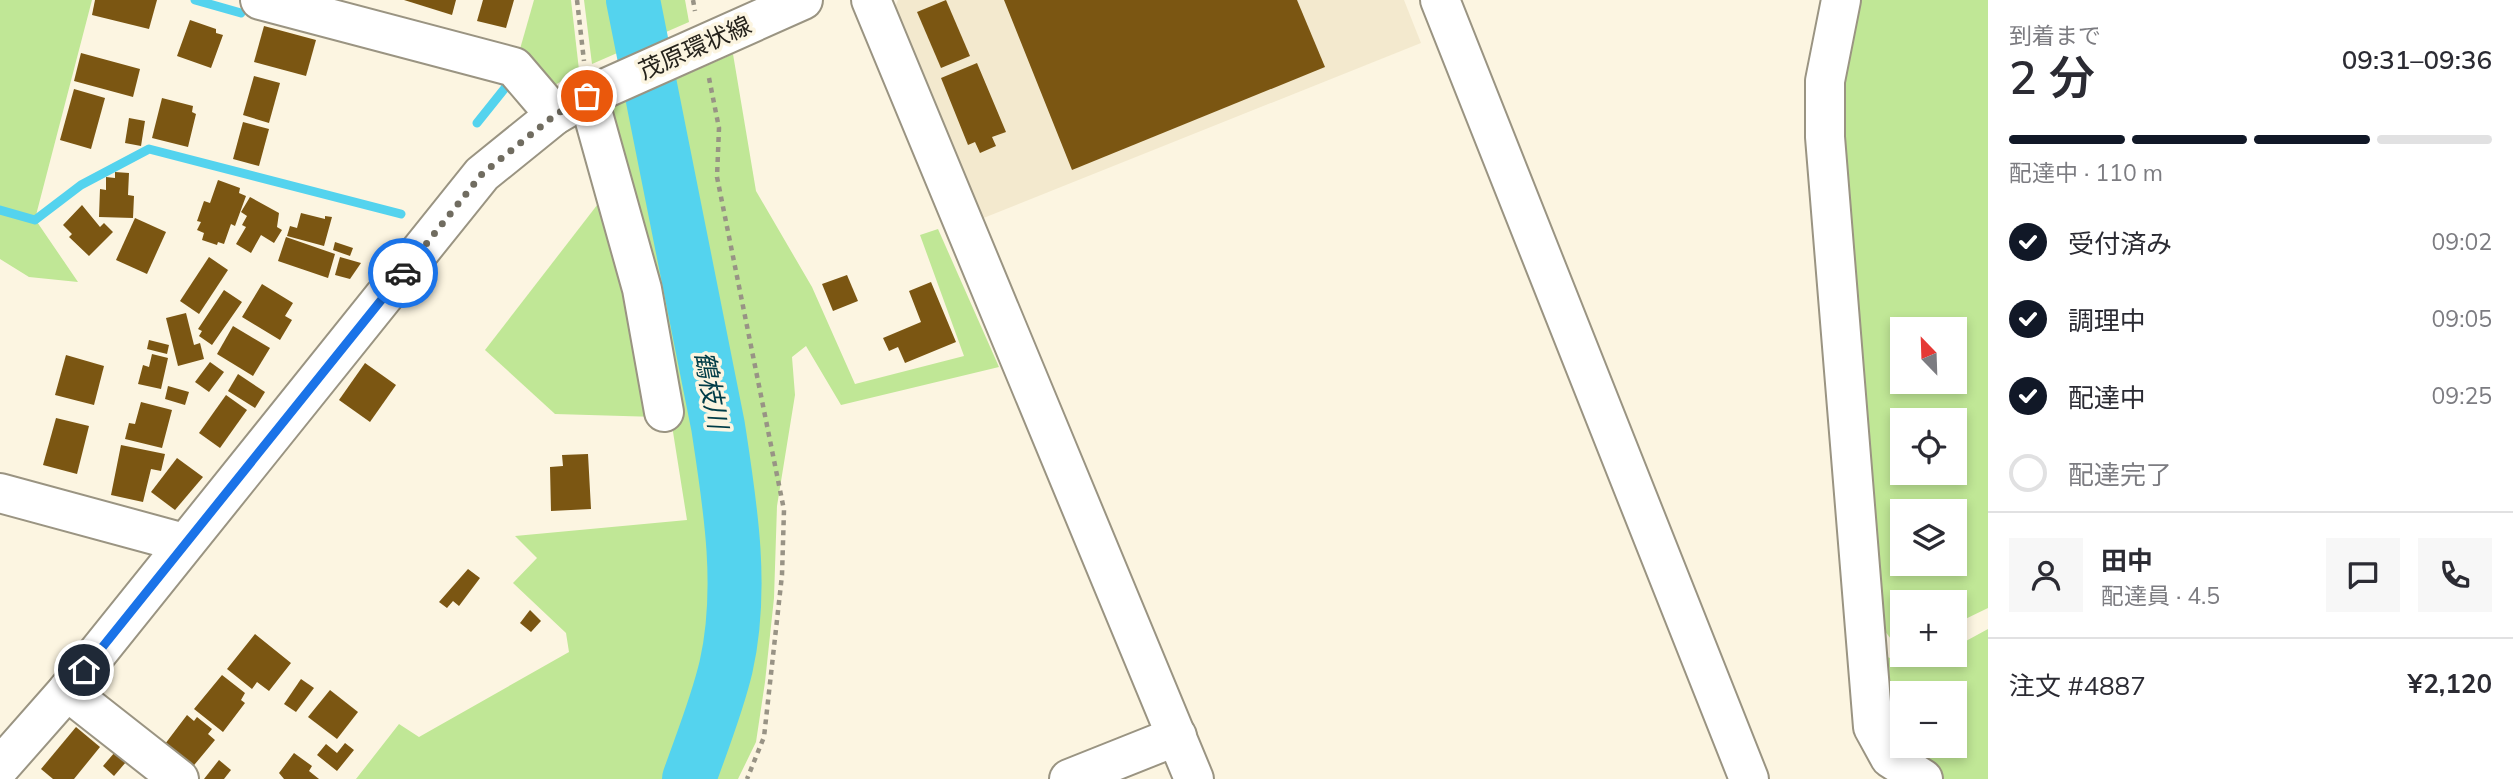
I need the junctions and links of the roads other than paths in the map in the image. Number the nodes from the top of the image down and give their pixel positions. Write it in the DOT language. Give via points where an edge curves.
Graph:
graph roads {
  1 [pos="260,0"];
  2 [pos="803,0"];
  3 [pos="871,0"];
  4 [pos="1440,0"];
  5 [pos="1841,0"];
  6 [pos="586,80"];
  7 [pos="555,115"];
  8 [pos="664,412"];
  9 [pos="0,493"];
  10 [pos="184,543"];
  11 [pos="67,691"];
  12 [pos="1177,736"];
  13 [pos="0,768"];
  14 [pos="15,779"];
  15 [pos="179,779"];
  16 [pos="1069,779"];
  17 [pos="1194,779"];
  18 [pos="1749,779"];
  19 [pos="1923,779"];
  1 -- 7 [label="street" via="514,66"];
  2 -- 6 [label="street, 茂原環状線" via="702,46"];
  3 -- 12 [label="street"];
  4 -- 18 [label="street"];
  5 -- 19 [label="street" via="1825,81 1825,137 1873,727 1889,758"];
  6 -- 7 [label="street, 茂原環状線"];
  6 -- 8 [label="street" via="642,289"];
  7 -- 10 [label="street, 茂原環状線" via="482,174"];
  9 -- 10 [label="street"];
  10 -- 11 [label="street, 茂原環状線"];
  11 -- 13 [label="street, 茂原環状線"];
  11 -- 15 [label="street"];
  12 -- 16 [label="street"];
  12 -- 17 [label="street"];
  13 -- 14 [label="street"];
}
